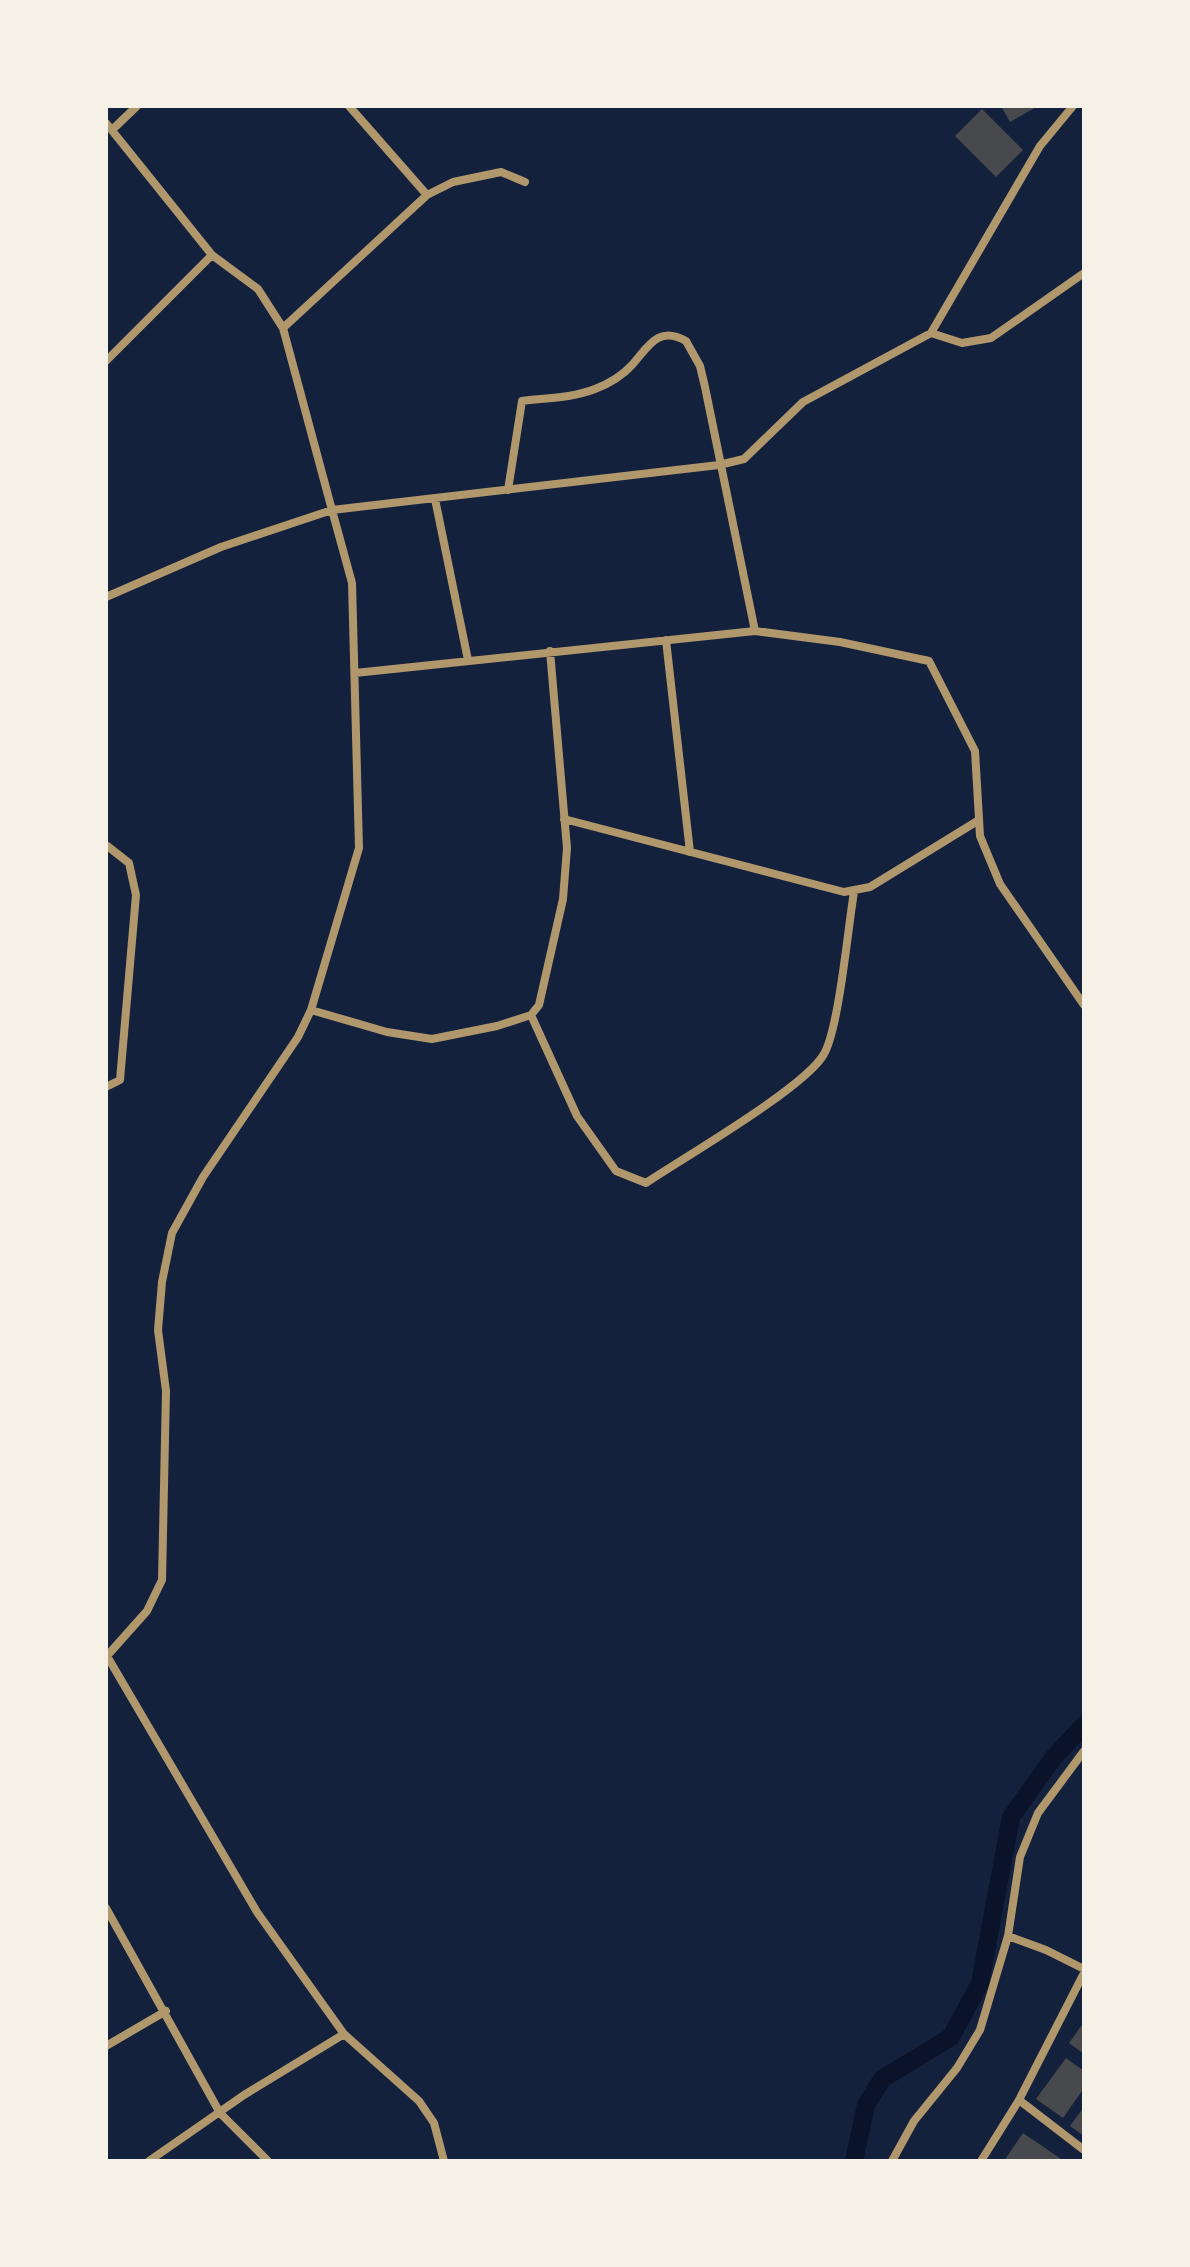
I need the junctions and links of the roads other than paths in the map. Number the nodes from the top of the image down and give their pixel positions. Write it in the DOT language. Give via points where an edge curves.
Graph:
graph roads {
  1 [pos="137,106"];
  2 [pos="349,106"];
  3 [pos="1073,106"];
  4 [pos="109,126"];
  5 [pos="525,182"];
  6 [pos="427,195"];
  7 [pos="212,255"];
  8 [pos="1084,273"];
  9 [pos="283,328"];
  10 [pos="931,333"];
  11 [pos="106,361"];
  12 [pos="719,465"];
  13 [pos="508,490"];
  14 [pos="435,499"];
  15 [pos="332,510"];
  16 [pos="106,597"];
  17 [pos="755,631"];
  18 [pos="666,640"];
  19 [pos="550,651"];
  20 [pos="468,660"];
  21 [pos="355,673"];
  22 [pos="564,819"];
  23 [pos="979,820"];
  24 [pos="106,845"];
  25 [pos="690,852"];
  26 [pos="854,892"];
  27 [pos="1084,1005"];
  28 [pos="311,1010"];
  29 [pos="531,1015"];
  30 [pos="106,1087"];
  31 [pos="107,1656"];
  32 [pos="1084,1751"];
  33 [pos="106,1908"];
  34 [pos="1008,1936"];
  35 [pos="1084,1971"];
  36 [pos="166,2011"];
  37 [pos="344,2034"];
  38 [pos="106,2046"];
  39 [pos="1019,2100"];
  40 [pos="220,2113"];
  41 [pos="1084,2150"];
  42 [pos="149,2161"];
  43 [pos="268,2161"];
  44 [pos="444,2161"];
  45 [pos="892,2161"];
  46 [pos="981,2161"];
  1 -- 4 [label="street"];
  2 -- 6 [label="street"];
  3 -- 10 [label="street" via="1040,146"];
  4 -- 7 [label="street"];
  5 -- 6 [label="street" via="501,172 453,182"];
  6 -- 9 [label="street"];
  7 -- 9 [label="street" via="258,289"];
  7 -- 11 [label="street"];
  8 -- 10 [label="street" via="991,338 962,343"];
  9 -- 15 [label="street"];
  10 -- 12 [label="street" via="803,402 744,459"];
  12 -- 13 [label="street"];
  12 -- 13 [label="street" via="705,387 691,346 663,335 609,383 581,394 522,401"];
  12 -- 17 [label="street"];
  13 -- 14 [label="street"];
  14 -- 15 [label="street"];
  14 -- 20 [label="street"];
  15 -- 16 [label="street" via="221,547"];
  15 -- 21 [label="street" via="352,583"];
  17 -- 18 [label="street"];
  17 -- 23 [label="street" via="929,661 975,751"];
  18 -- 19 [label="street"];
  18 -- 25 [label="street"];
  19 -- 20 [label="street"];
  19 -- 22 [label="street"];
  20 -- 21 [label="street"];
  21 -- 28 [label="street" via="359,848"];
  22 -- 25 [label="street"];
  22 -- 29 [label="street" via="563,899 539,1005"];
  23 -- 26 [label="street"];
  23 -- 27 [label="street" via="980,836 1000,884"];
  24 -- 30 [label="street" via="129,863 136,895 120,1080"];
  25 -- 26 [label="street"];
  26 -- 29 [label="street" via="831,1034 819,1063 646,1183 616,1171 577,1116"];
  28 -- 29 [label="street" via="432,1039"];
  28 -- 31 [label="street" via="172,1233 158,1330 166,1391 162,1580 147,1611"];
  31 -- 37 [label="street" via="257,1912"];
  32 -- 34 [label="street" via="1038,1813 1020,1857"];
  33 -- 36 [label="street"];
  34 -- 35 [label="street"];
  34 -- 45 [label="street" via="980,2030 914,2121"];
  35 -- 39 [label="street"];
  36 -- 38 [label="street"];
  36 -- 40 [label="street"];
  37 -- 40 [label="street"];
  37 -- 44 [label="street" via="419,2101 434,2123"];
  39 -- 41 [label="street"];
  39 -- 46 [label="street"];
  40 -- 42 [label="street"];
  40 -- 43 [label="street"];
}
